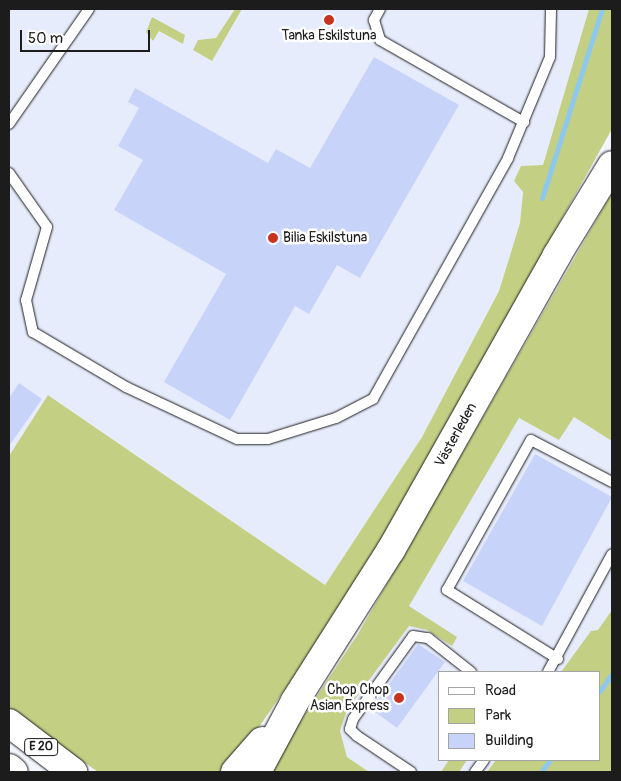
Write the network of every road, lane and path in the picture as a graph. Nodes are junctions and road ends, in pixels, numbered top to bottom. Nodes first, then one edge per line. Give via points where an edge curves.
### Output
1 (89, 9) edge
2 (380, 9) edge
3 (551, 9) edge
4 (524, 122) junction
5 (9, 124) edge
6 (612, 164) edge
7 (9, 172) edge
8 (612, 482) edge
9 (612, 554) edge
10 (558, 659) junction
11 (470, 671) edge
12 (549, 671) edge
13 (295, 702) junction
14 (9, 723) edge
15 (483, 761) edge
16 (9, 768) edge
17 (14, 772) edge
18 (73, 772) edge
19 (235, 772) edge
20 (257, 772) edge
21 (411, 772) edge
22 (475, 772) edge

1 - 5 lane
2 - 4 lane via 374,20 380,40
3 - 4 lane via 550,57
4 - 7 lane via 508,158 373,398 336,418 268,439 237,439 126,387 33,332 26,300 47,227
6 - 13 main road, Västerleden via 557,255 391,550
8 - 10 lane via 531,440 446,590
9 - 10 lane
10 - 12 lane
11 - 21 lane via 428,638 413,636 353,719 350,729 357,736
13 - 19 main road, Västerleden
13 - 20 main road, Västerleden
14 - 18 main road, E 20
15 - 22 lane
16 - 17 main road, E 20

